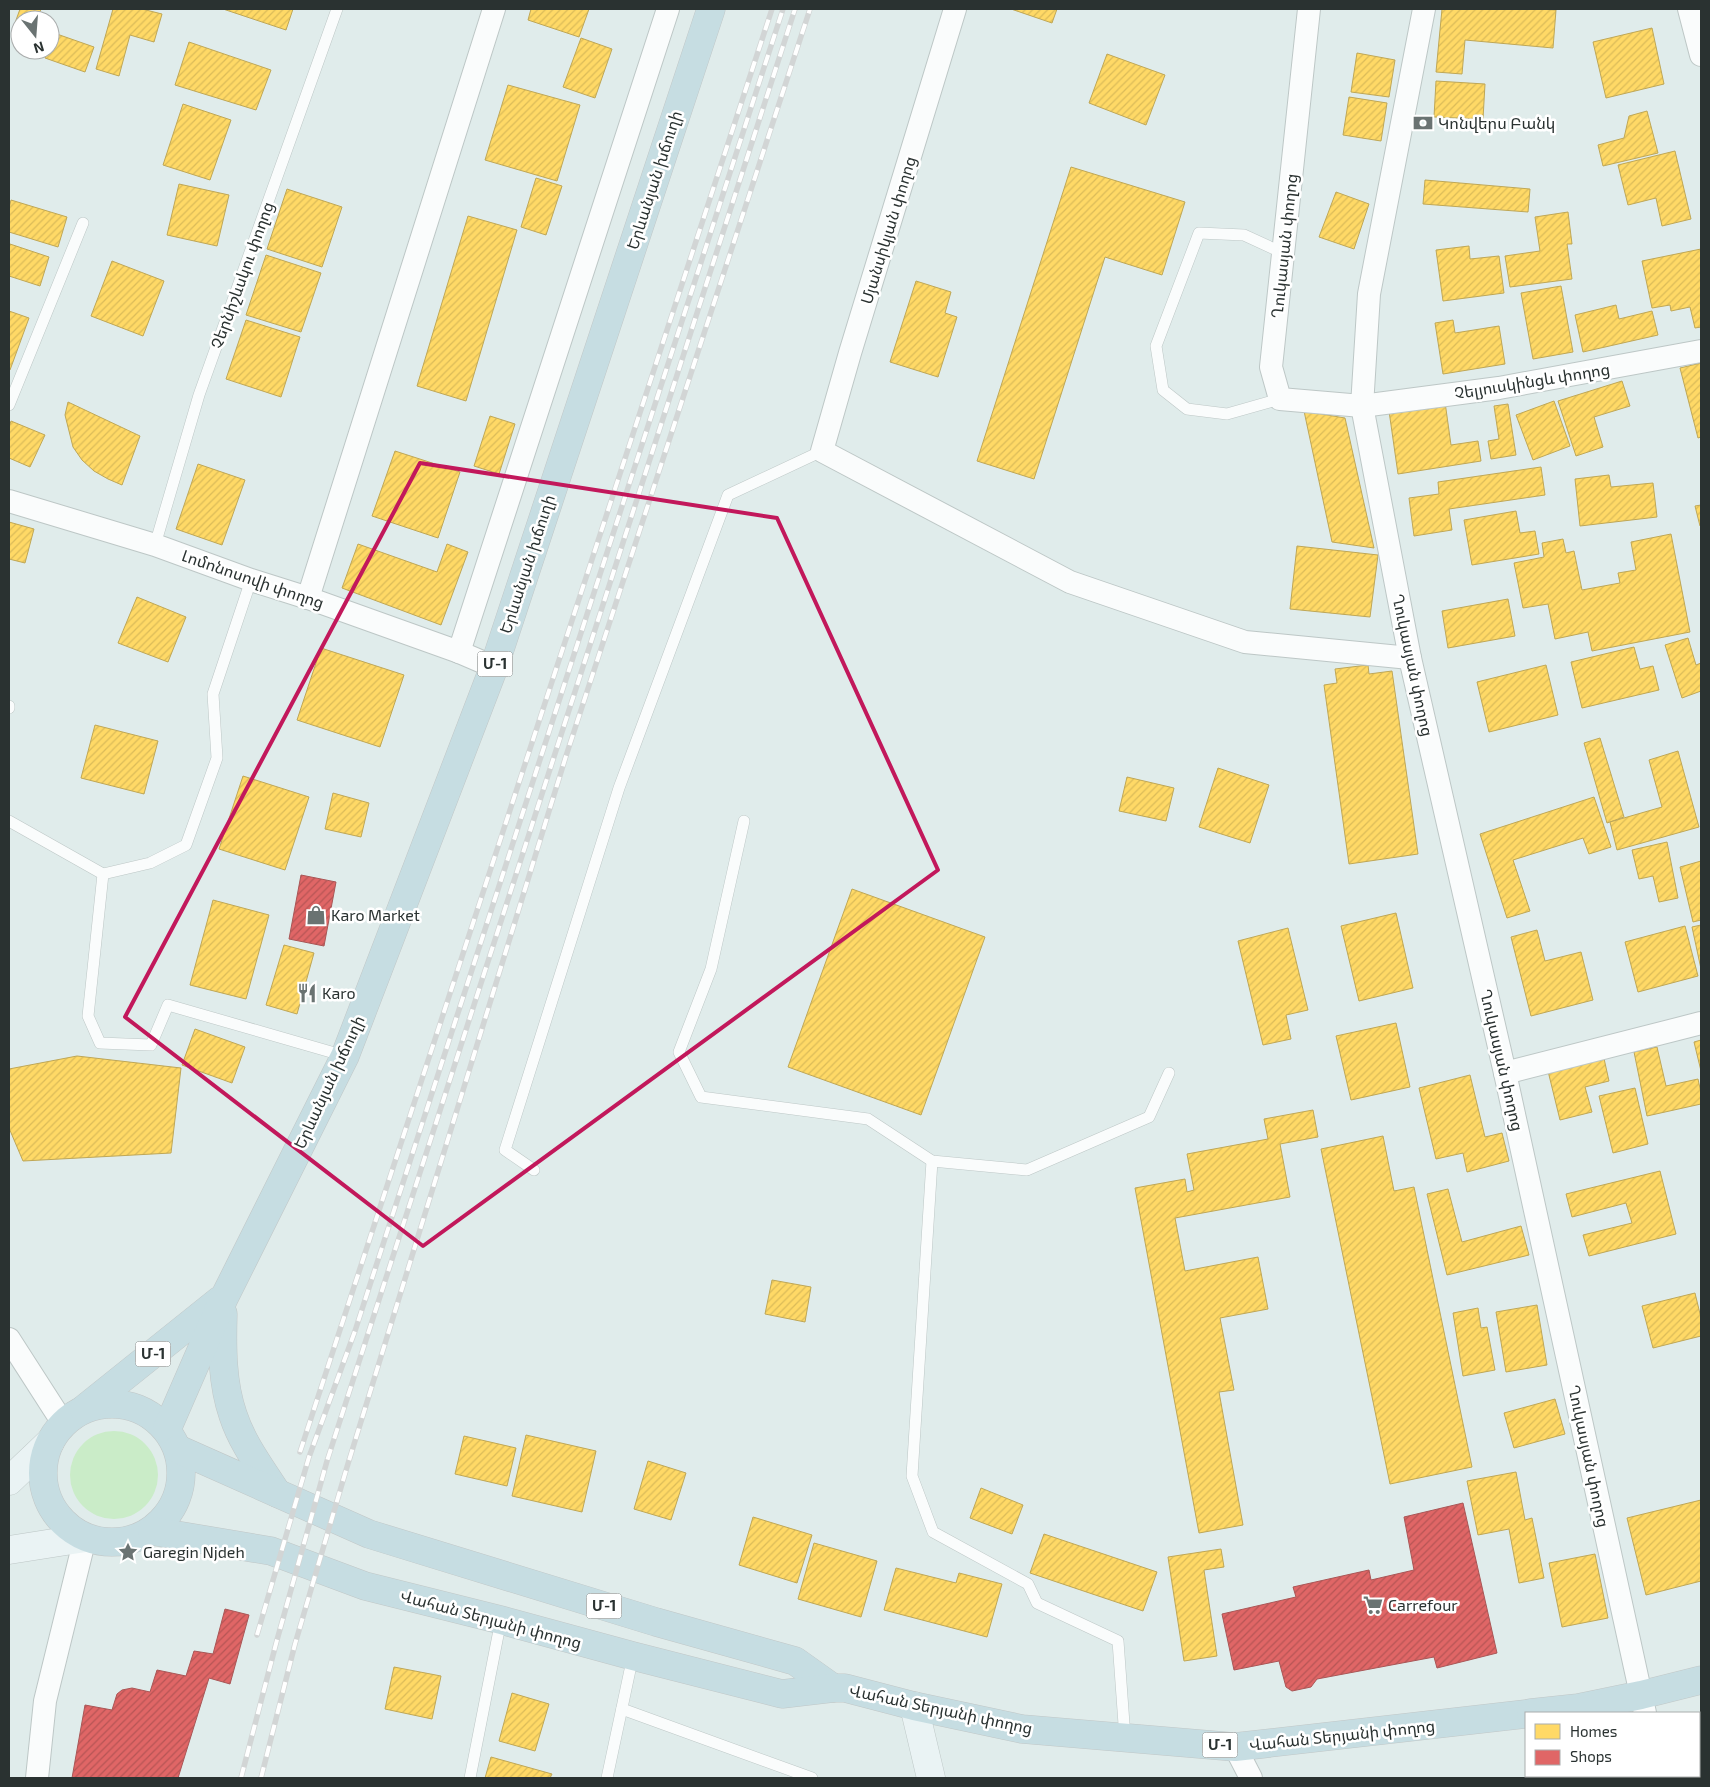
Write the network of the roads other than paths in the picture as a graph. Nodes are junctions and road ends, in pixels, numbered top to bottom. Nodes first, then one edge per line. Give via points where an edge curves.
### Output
1 (337, 9) edge
2 (494, 9) edge
3 (668, 9) edge
4 (711, 9) edge
5 (956, 9) edge
6 (1309, 9) edge
7 (1424, 9) edge
8 (1690, 9) edge
9 (1701, 55) edge
10 (84, 223) dead end
11 (1283, 253) junction
12 (1701, 351) edge
13 (1280, 400) junction
14 (9, 405) edge
15 (1362, 406) junction
16 (822, 451) junction
17 (9, 500) edge
18 (155, 544) junction
19 (250, 580) junction
20 (308, 598) junction
21 (459, 652) junction
22 (1410, 658) junction
23 (494, 667) junction
24 (9, 820) edge
25 (744, 821) dead end
26 (103, 874) junction
27 (1701, 1022) edge
28 (345, 1056) junction
29 (1169, 1073) dead end
30 (1505, 1073) junction
31 (932, 1161) junction
32 (534, 1170) dead end
33 (224, 1298) junction
34 (9, 1340) edge
35 (65, 1425) junction
36 (173, 1439) junction
37 (9, 1482) edge
38 (276, 1493) junction
39 (152, 1531) junction
40 (85, 1538) junction
41 (9, 1550) edge
42 (501, 1620) junction
43 (633, 1656) junction
44 (1701, 1680) edge
45 (833, 1688) junction
46 (1643, 1704) edge
47 (914, 1706) junction
48 (622, 1709) junction
49 (1541, 1712) edge
50 (1525, 1714) edge
51 (1125, 1738) junction
52 (1235, 1747) junction
53 (37, 1778) edge
54 (470, 1778) edge
55 (607, 1778) edge
56 (812, 1778) edge
57 (931, 1778) edge
58 (1251, 1778) edge

1 - 18 lane, Չերնիշևսկու փողոց via 199,394
2 - 20 street
3 - 21 street
4 - 23 highway, Երևանյան խճուղի / Մ-1
5 - 16 street, Մյանսիկյան փողոց
6 - 11 street, Ղուկասյան փողոց
7 - 15 street, Ղուկասյան փողոց via 1369,294
8 - 9 street
10 - 14 lane
11 - 13 street, Ղուկասյան փողոց via 1271,367
11 - 13 lane via 1244,235 1199,233 1156,346 1163,390 1187,409 1227,414
12 - 15 street, Չելյուսկինցև փողոց via 1499,388
13 - 15 street
15 - 22 street, Ղուկասյան փողոց
16 - 22 street via 1070,582 1245,642
16 - 32 lane via 728,495 619,788 505,1150
17 - 18 street, Լոմոնոսովի փողոց
18 - 19 street, Լոմոնոսովի փողոց
19 - 20 street, Լոմոնոսովի փողոց
19 - 26 lane via 213,694 217,758 186,846 150,863
20 - 21 street, Լոմոնոսովի փողոց
21 - 23 street, Լոմոնոսովի փողոց
22 - 30 street, Ղուկասյան փողոց
23 - 28 highway, Երևանյան խճուղի / Մ-1
24 - 26 lane
25 - 31 lane via 711,969 678,1052 702,1097 868,1119
26 - 28 lane via 88,1016 100,1044 151,1045 168,1004
27 - 30 street
28 - 33 highway, Երևանյան խճուղի / Մ-1
29 - 31 lane via 1149,1117 1027,1170
30 - 46 street, Ղուկասյան փողոց
31 - 51 lane via 912,1476 933,1532 1028,1584 1037,1603 1118,1642
33 - 35 highway, Երևանյան խճուղի / Մ-1
33 - 36 highway, Երևանյան խճուղի / Մ-1
33 - 38 highway via 222,1349 226,1390 248,1447
34 - 35 street
35 - 36 highway via 104,1405 128,1405 149,1414
35 - 37 main road
35 - 40 highway via 42,1463 43,1487 51,1508 66,1526
36 - 38 highway, Վահան Տերյանի փողոց / Մ-1
36 - 39 highway via 182,1471 179,1494 168,1515
38 - 45 highway, Վահան Տերյանի փողոց / Մ-1 via 369,1534 647,1620 795,1661
39 - 40 highway via 131,1540 108,1544
39 - 42 highway, Վահան Տերյանի փողոց / Մ-1 via 271,1551 365,1586
40 - 41 main road
40 - 53 street via 45,1701
42 - 43 highway, Վահան Տերյանի փողոց / Մ-1
42 - 54 lane
43 - 45 highway, Վահան Տերյանի փողոց / Մ-1 via 782,1694
43 - 48 lane
44 - 46 highway
45 - 47 highway, Վահան Տերյանի փողոց / Մ-1 via 846,1688
46 - 49 highway
47 - 51 highway, Վահան Տերյանի փողոց / Մ-1 via 1022,1729
47 - 57 main road
48 - 55 lane
48 - 56 lane
50 - 52 highway, Վահան Տերյանի փողոց / Մ-1
51 - 52 highway, Վահան Տերյանի փողոց / Մ-1
52 - 58 street

